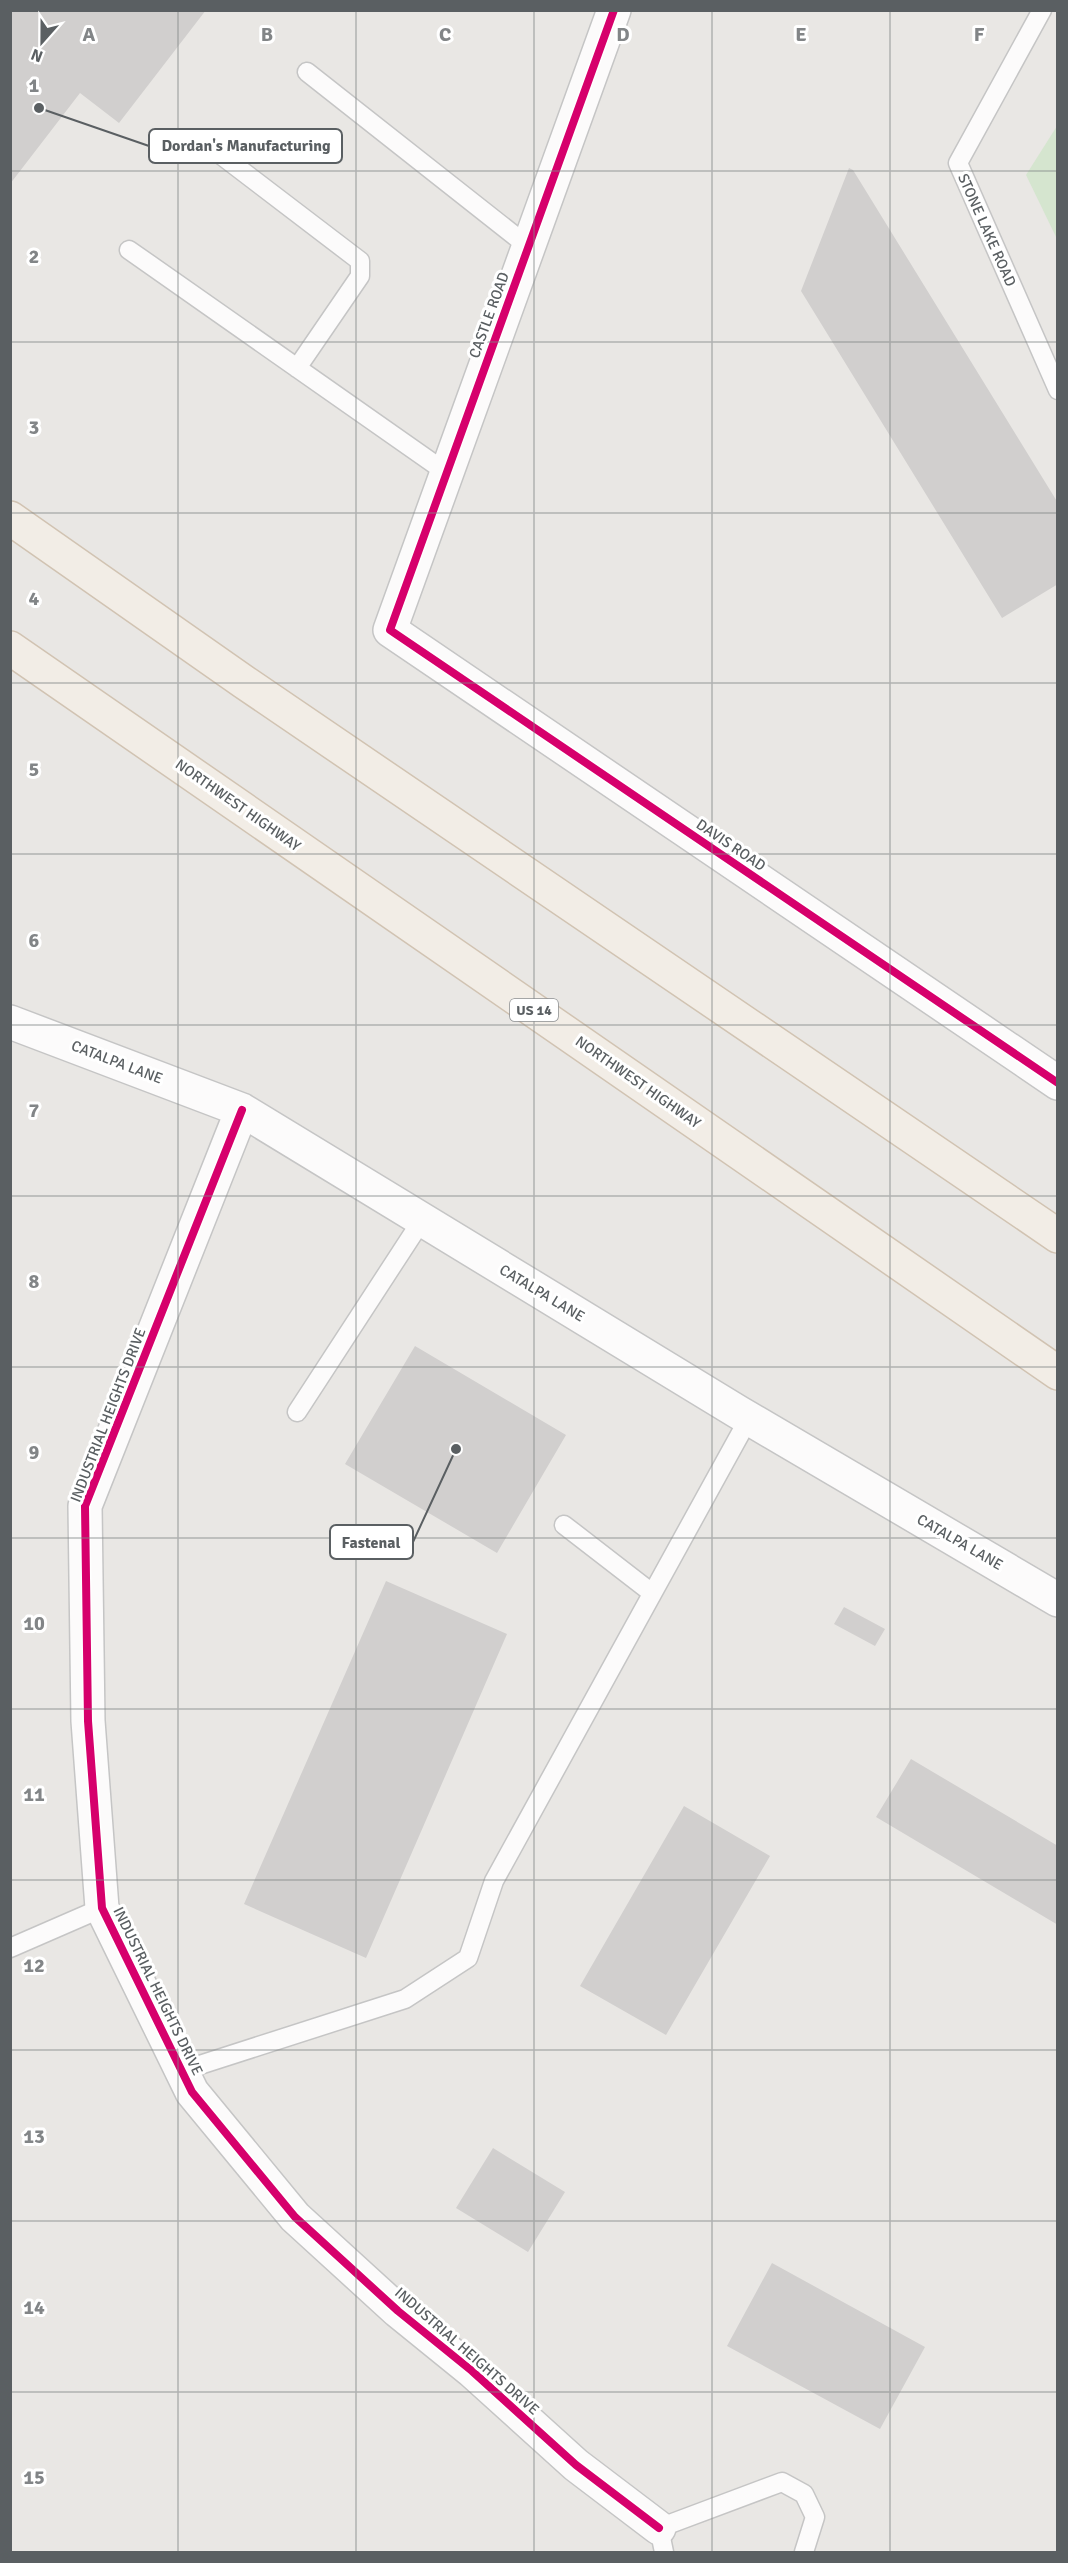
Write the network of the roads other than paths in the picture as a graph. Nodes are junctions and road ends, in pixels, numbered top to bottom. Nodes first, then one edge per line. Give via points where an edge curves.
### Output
1 (614, 10) edge
2 (1042, 10) edge
3 (307, 72) dead end
4 (208, 145) dead end
5 (528, 247) junction
6 (129, 250) dead end
7 (297, 368) junction
8 (1058, 390) edge
9 (447, 473) junction
10 (10, 518) edge
11 (390, 630) joint
12 (10, 648) edge
13 (10, 1022) edge
14 (1058, 1083) edge
15 (242, 1110) junction
16 (422, 1220) junction
17 (1058, 1236) edge
18 (1058, 1373) edge
19 (297, 1412) dead end
20 (749, 1418) junction
21 (564, 1525) dead end
22 (652, 1593) junction
23 (1058, 1600) edge
24 (102, 1908) junction
25 (10, 1948) edge
26 (181, 2070) junction
27 (662, 2540) edge
28 (804, 2553) edge

1 - 5 street, CASTLE ROAD
2 - 8 lane, STONE LAKE ROAD via 958,163
3 - 5 lane
4 - 7 lane via 360,261 360,276
5 - 9 street, CASTLE ROAD
6 - 7 lane
7 - 9 lane
9 - 11 street, CASTLE ROAD
10 - 17 main road via 244,682
11 - 14 street, DAVIS ROAD
12 - 18 main road, NORTHWEST HIGHWAY / US 14
13 - 15 street, CATALPA LANE
15 - 16 street, CATALPA LANE
15 - 24 street, INDUSTRIAL HEIGHTS DRIVE via 85,1506 88,1721
16 - 19 lane
16 - 20 street, CATALPA LANE
20 - 22 lane
20 - 23 street, CATALPA LANE
21 - 22 lane
22 - 26 lane via 494,1881 468,1958 405,1999
24 - 25 lane
24 - 26 street, INDUSTRIAL HEIGHTS DRIVE
26 - 27 street, INDUSTRIAL HEIGHTS DRIVE via 192,2092 295,2217
27 - 28 lane via 782,2482 804,2494 815,2517

